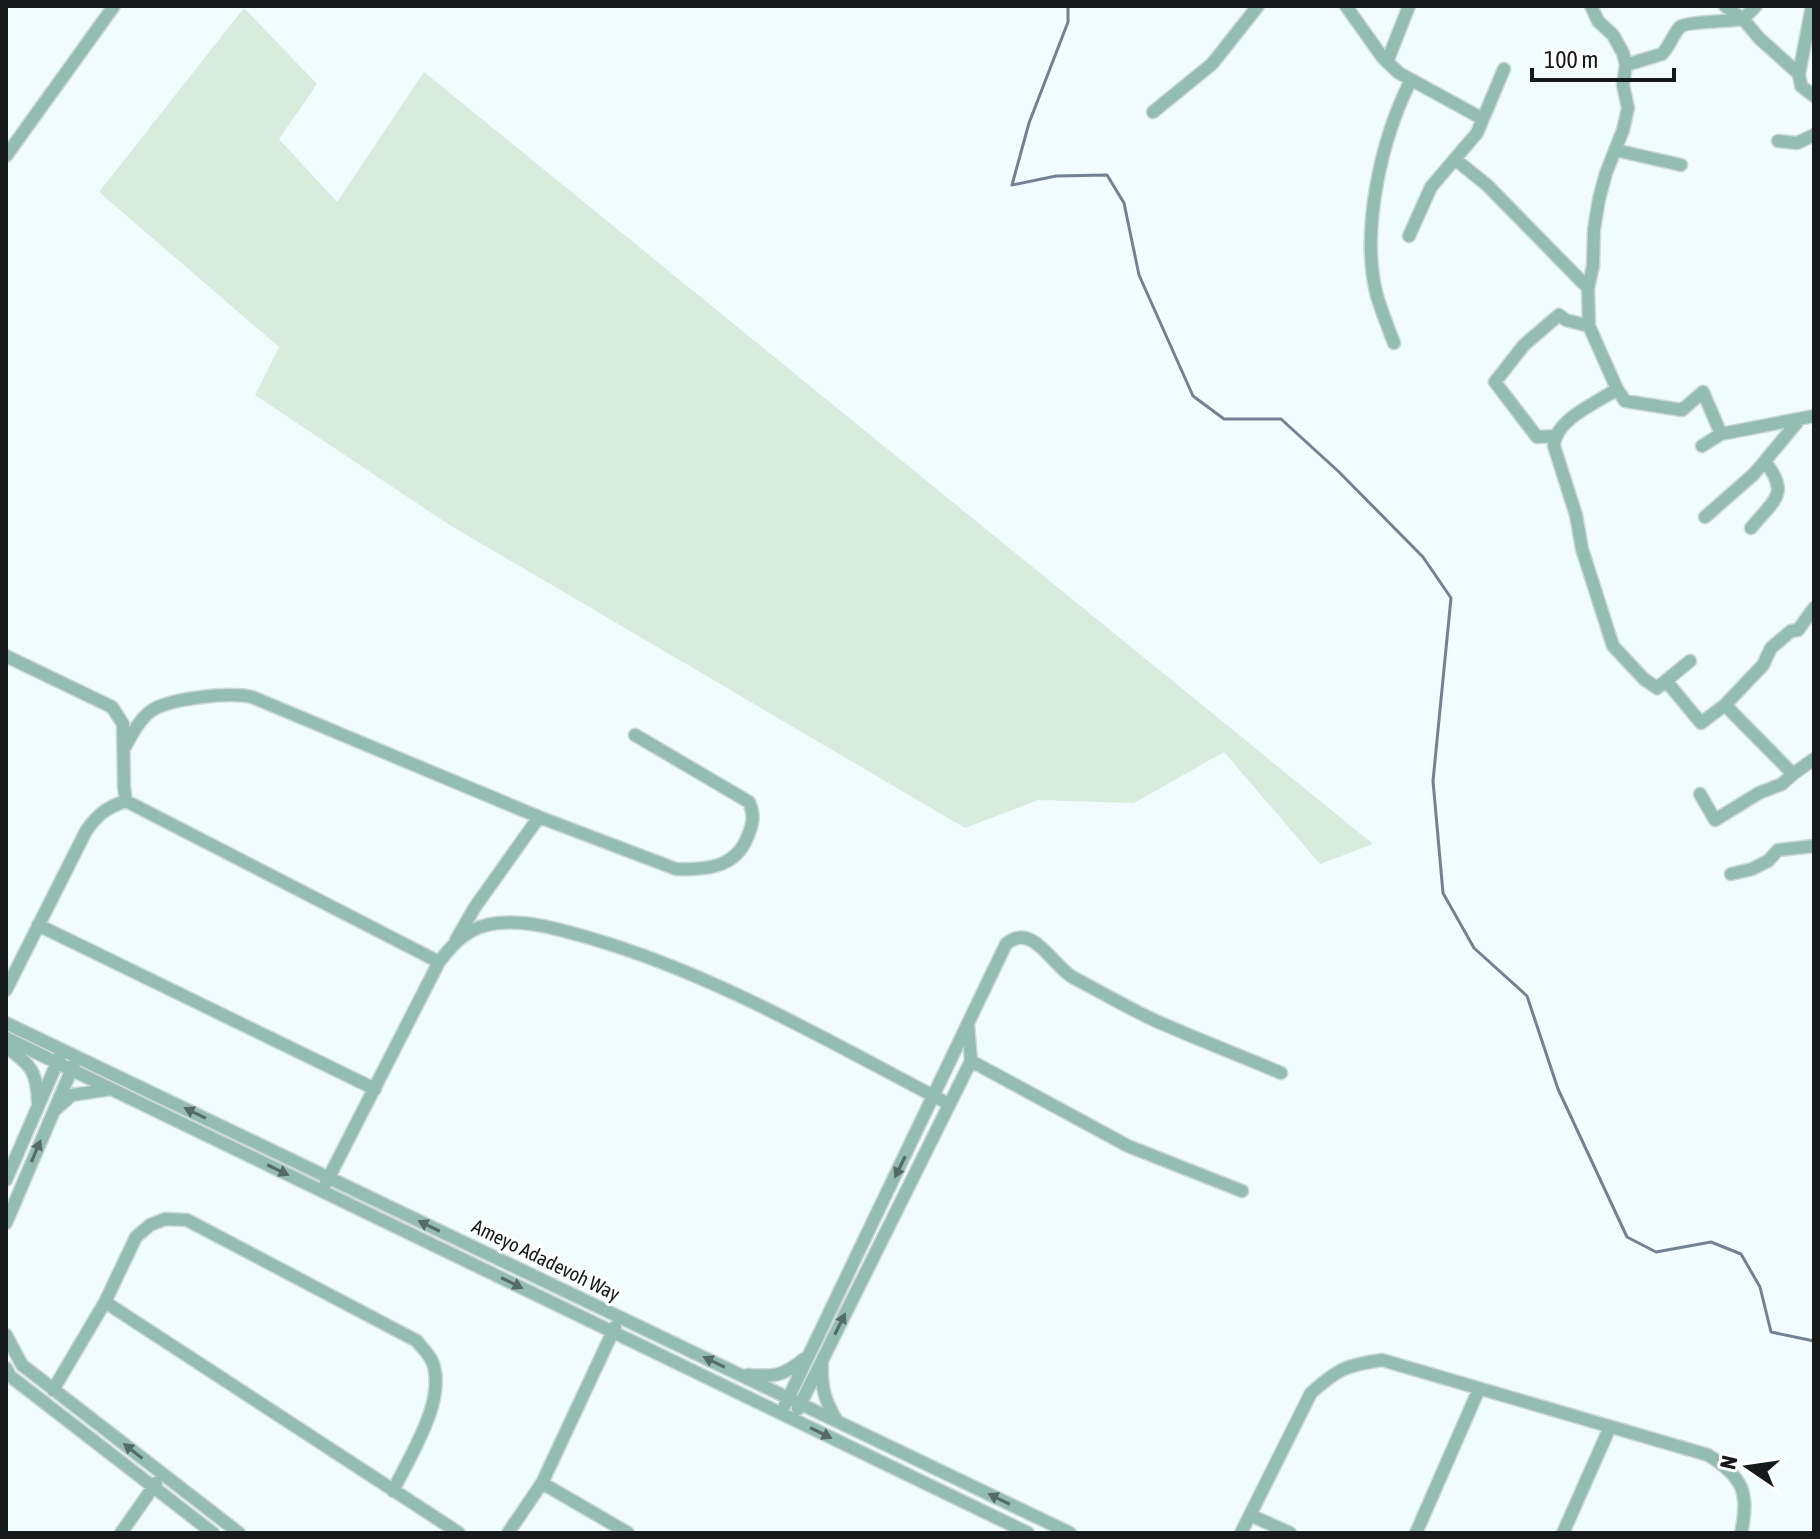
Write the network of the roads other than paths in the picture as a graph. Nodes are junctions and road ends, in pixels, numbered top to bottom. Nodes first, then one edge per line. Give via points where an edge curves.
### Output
1 (114, 6) edge
2 (1258, 6) edge
3 (1346, 6) edge
4 (1409, 6) edge
5 (1591, 6) edge
6 (1725, 6) edge
7 (1756, 6) edge
8 (1812, 6) edge
9 (1743, 19) junction
10 (1387, 62) junction
11 (1626, 65) junction
12 (1504, 69) dead end
13 (1799, 74) junction
14 (1411, 80) junction
15 (1814, 96) edge
16 (1153, 112) dead end
17 (1483, 119) junction
18 (1814, 135) edge
19 (1778, 141) dead end
20 (1615, 150) junction
21 (6, 156) edge
22 (1456, 160) junction
23 (1681, 165) dead end
24 (1409, 236) dead end
25 (1588, 288) junction
26 (1589, 326) junction
27 (1394, 343) dead end
28 (1617, 389) junction
29 (1807, 418) edge
30 (1721, 434) junction
31 (1555, 436) junction
32 (1702, 446) dead end
33 (1765, 462) junction
34 (1705, 517) dead end
35 (1751, 528) dead end
36 (1814, 608) edge
37 (6, 656) edge
38 (1690, 661) dead end
39 (1667, 682) junction
40 (1725, 705) junction
41 (635, 735) dead end
42 (125, 747) junction
43 (1814, 759) edge
44 (1793, 774) junction
45 (1700, 794) dead end
46 (126, 801) junction
47 (539, 817) junction
48 (1814, 846) edge
49 (1731, 874) dead end
50 (38, 925) junction
51 (454, 942) junction
52 (439, 962) junction
53 (6, 990) edge
54 (7, 1021) edge
55 (968, 1023) junction
56 (6, 1038) edge
57 (6, 1047) edge
58 (63, 1050) junction
59 (77, 1057) junction
60 (971, 1061) junction
61 (57, 1063) junction
62 (71, 1070) junction
63 (1281, 1073) dead end
64 (111, 1089) junction
65 (375, 1089) junction
66 (935, 1097) junction
67 (949, 1104) junction
68 (38, 1106) junction
69 (53, 1112) junction
70 (329, 1178) junction
71 (6, 1180) edge
72 (322, 1191) junction
73 (1242, 1191) dead end
74 (6, 1223) edge
75 (105, 1302) junction
76 (620, 1317) junction
77 (613, 1332) junction
78 (6, 1335) edge
79 (810, 1354) junction
80 (823, 1359) junction
81 (6, 1368) edge
82 (739, 1374) junction
83 (1479, 1389) junction
84 (53, 1390) junction
85 (794, 1401) junction
86 (787, 1416) junction
87 (837, 1421) junction
88 (1610, 1427) junction
89 (163, 1475) junction
90 (542, 1483) junction
91 (153, 1487) junction
92 (393, 1491) junction
93 (1250, 1515) junction
94 (121, 1533) edge
95 (213, 1533) edge
96 (239, 1533) edge
97 (459, 1533) edge
98 (508, 1533) edge
99 (628, 1533) edge
100 (1028, 1533) edge
101 (1070, 1533) edge
102 (1241, 1533) edge
103 (1290, 1533) edge
104 (1416, 1533) edge
105 (1563, 1533) edge
106 (1741, 1533) edge

1 - 21 street
2 - 16 street via 1212,64
3 - 10 street
4 - 10 street
5 - 11 street via 1613,35
6 - 9 street
7 - 9 street
8 - 13 street
9 - 11 street via 1689,22 1662,54
9 - 13 street
10 - 14 street
11 - 20 street via 1628,108
12 - 17 street
13 - 15 street via 1801,86
14 - 17 street
14 - 27 street via 1387,136 1370,238 1377,294
17 - 22 street
18 - 19 street via 1797,143
20 - 23 street
20 - 25 street via 1599,199
22 - 24 street via 1431,187
22 - 25 street
25 - 26 street
26 - 28 street
26 - 31 street via 1559,315 1524,345 1495,382 1537,437
28 - 30 street via 1625,401 1682,410 1703,392
28 - 31 street via 1561,426
29 - 30 street
29 - 33 street
30 - 32 street
31 - 39 street via 1582,549 1613,646 1657,688
33 - 34 street
33 - 35 street via 1780,486
36 - 40 street via 1798,630 1771,648 1763,665
37 - 42 street via 112,707 123,724
38 - 39 street
39 - 40 street via 1701,723
40 - 44 street
41 - 47 street via 749,802 754,822 742,849 727,863 676,869
42 - 46 street
42 - 47 street via 141,719 165,703 240,694
43 - 44 street
44 - 45 street via 1715,820
46 - 50 street via 97,815
46 - 52 street
47 - 51 street
48 - 49 street via 1778,850 1768,861
50 - 53 street
50 - 65 street
51 - 52 street
51 - 66 street via 495,923 531,923 621,947 732,991
52 - 65 street
54 - 58 street, Ameyo Adadevoh Way
55 - 60 street
55 - 63 street via 1006,944 1021,937 1041,946 1065,973 1154,1020
55 - 66 street
56 - 61 street, Ameyo Adadevoh Way
57 - 68 street via 32,1068
58 - 59 street, Ameyo Adadevoh Way
58 - 61 street
59 - 62 street
70 -> 59 street, Ameyo Adadevoh Way
60 - 67 street
60 - 73 street via 1128,1146
61 - 62 street, Ameyo Adadevoh Way
61 - 68 street
62 - 64 street, Ameyo Adadevoh Way
62 - 69 street
64 - 69 street via 72,1095
64 -> 72 street, Ameyo Adadevoh Way
65 - 70 street
66 - 67 street
66 -> 79 street
80 -> 67 street
68 - 71 street
74 -> 69 street
70 - 72 street
76 -> 70 street, Ameyo Adadevoh Way
72 -> 77 street, Ameyo Adadevoh Way
75 - 84 street
75 - 92 street
75 - 92 street via 136,1237 165,1219 187,1220 417,1341 432,1361 436,1384 432,1408
76 - 77 street
82 -> 76 street, Ameyo Adadevoh Way
77 - 86 street, Ameyo Adadevoh Way
77 - 90 street
78 - 84 street via 22,1365
79 - 82 street via 787,1373
79 - 85 street
80 - 85 street
80 - 87 street via 821,1388
81 - 91 street
82 - 85 street, Ameyo Adadevoh Way
83 - 88 street
83 - 93 street via 1382,1360 1350,1364 1311,1393
83 - 104 street
89 -> 84 street
85 - 86 street
85 - 87 street, Ameyo Adadevoh Way
86 -> 100 street, Ameyo Adadevoh Way
101 -> 87 street, Ameyo Adadevoh Way
88 - 105 street
88 - 106 street via 1708,1455 1727,1467 1741,1485 1747,1508
89 - 91 street
89 - 96 street
90 - 98 street
90 - 99 street
91 - 94 street
91 - 95 street
92 - 97 street
93 - 102 street
93 - 103 street

